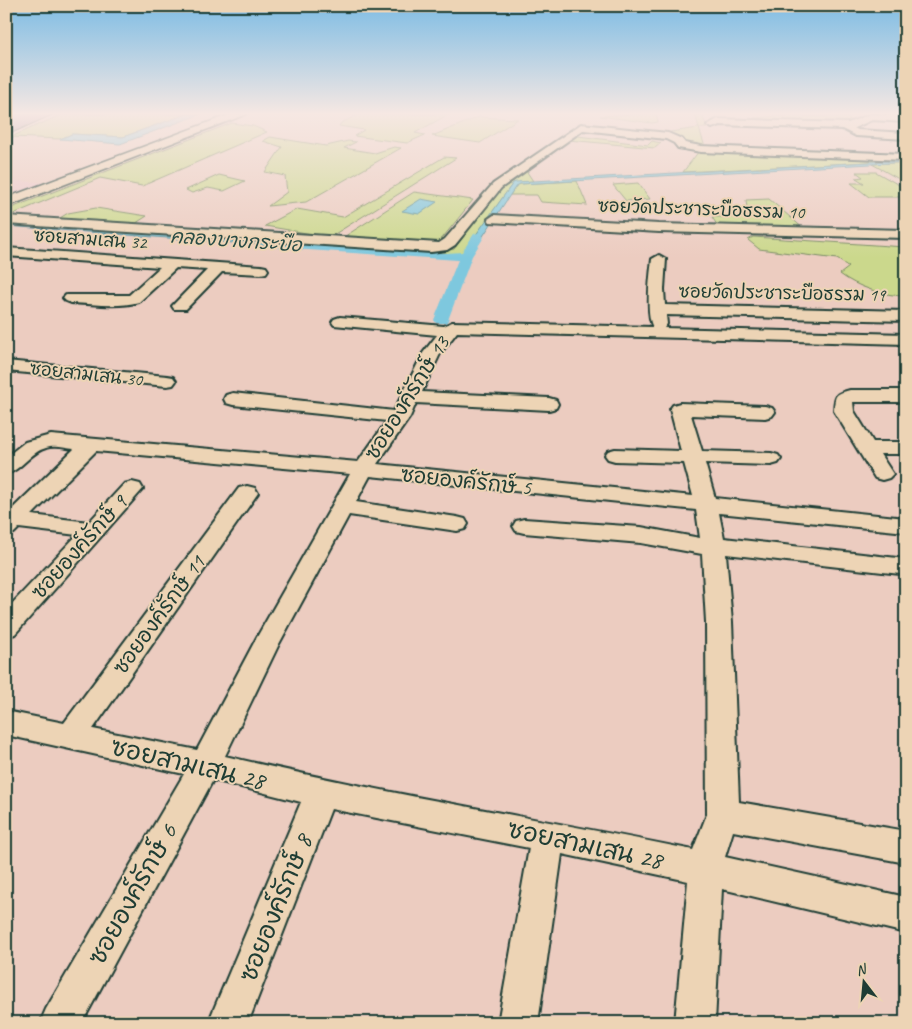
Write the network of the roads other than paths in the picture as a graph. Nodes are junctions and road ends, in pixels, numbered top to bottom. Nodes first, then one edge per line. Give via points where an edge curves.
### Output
1 (115, 162) edge
2 (531, 162) edge
3 (6, 203) edge
4 (6, 220) edge
5 (494, 220) dead end
6 (776, 230) junction
7 (906, 234) edge
8 (786, 243) dead end
9 (257, 246) dead end
10 (6, 252) edge
11 (659, 259) dead end
12 (173, 263) junction
13 (218, 267) junction
14 (237, 268) junction
15 (262, 270) dead end
16 (71, 298) dead end
17 (180, 306) dead end
18 (657, 310) junction
19 (906, 316) edge
20 (340, 322) dead end
21 (447, 331) junction
22 (660, 333) junction
23 (906, 339) edge
24 (6, 366) edge
25 (166, 381) dead end
26 (906, 396) edge
27 (411, 397) junction
28 (233, 399) dead end
29 (549, 404) dead end
30 (765, 412) dead end
31 (400, 417) junction
32 (91, 444) junction
33 (866, 448) junction
34 (906, 448) edge
35 (614, 455) dead end
36 (693, 458) junction
37 (771, 459) dead end
38 (6, 468) edge
39 (363, 470) junction
40 (882, 474) dead end
41 (132, 489) dead end
42 (247, 493) dead end
43 (706, 505) junction
44 (342, 507) junction
45 (10, 524) edge
46 (456, 524) dead end
47 (906, 525) edge
48 (524, 526) dead end
49 (95, 530) junction
50 (714, 546) junction
51 (900, 566) dead end
52 (6, 628) edge
53 (6, 724) edge
54 (71, 737) junction
55 (205, 765) junction
56 (321, 793) junction
57 (723, 814) junction
58 (548, 836) junction
59 (906, 847) edge
60 (706, 869) junction
61 (906, 915) edge
62 (60, 1023) edge
63 (228, 1023) edge
64 (518, 1023) edge
65 (694, 1023) edge

1 - 3 main road
2 - 4 street via 497,186 450,242 442,247
5 - 6 street, ซอยวัดประชาระบือธรรม 10 via 700,224
6 - 7 street, ซอยวัดประชาระบือธรรม 10
6 - 8 street
9 - 14 street
10 - 12 street, ซอยสามเสน 32
11 - 18 street
12 - 13 street, ซอยสามเสน 32
12 - 16 street via 134,299
13 - 14 street, ซอยสามเสน 32
13 - 17 street
14 - 15 street, ซอยสามเสน 32
18 - 19 street, ซอยวัดประชาระบือธรรม 19
18 - 22 street
20 - 21 street
21 - 22 street, ซอยองค์รักษ์ 13 via 459,326
21 - 27 street, ซอยองค์รักษ์ 13 via 432,353
22 - 23 street, ซอยองค์รักษ์ 13
24 - 25 street, ซอยสามเสน 30
26 - 33 street via 844,398 844,411
27 - 29 street
27 - 31 street, ซอยองค์รักษ์ 13
28 - 31 street
30 - 36 street via 680,409
31 - 39 street, ซอยองค์รักษ์ 13
32 - 38 street, ซอยองค์รักษ์ 5 via 40,441
32 - 39 street, ซอยองค์รักษ์ 5
32 - 45 street
33 - 34 street
33 - 40 street
35 - 36 street
36 - 37 street
36 - 43 street
39 - 43 street, ซอยองค์รักษ์ 5
39 - 44 street, ซอยองค์รักษ์ 13
41 - 49 street, ซอยองค์รักษ์ 9
42 - 54 street, ซอยองค์รักษ์ 11
43 - 47 street, ซอยองค์รักษ์ 5
43 - 50 street
44 - 46 street
44 - 55 street, ซอยองค์รักษ์ 13 via 266,644
45 - 49 street
48 - 50 street via 641,535
49 - 52 street, ซอยองค์รักษ์ 9
50 - 51 street
50 - 57 street
53 - 54 street, ซอยสามเสน 28
54 - 55 street, ซอยสามเสน 28
55 - 56 street, ซอยสามเสน 28
55 - 62 street, ซอยองค์รักษ์ 6
56 - 58 street, ซอยสามเสน 28
56 - 63 street, ซอยองค์รักษ์ 8
57 - 59 street
57 - 60 street via 708,854
58 - 60 street, ซอยสามเสน 28
58 - 64 street
60 - 61 street, ซอยสามเสน 28
60 - 65 street

